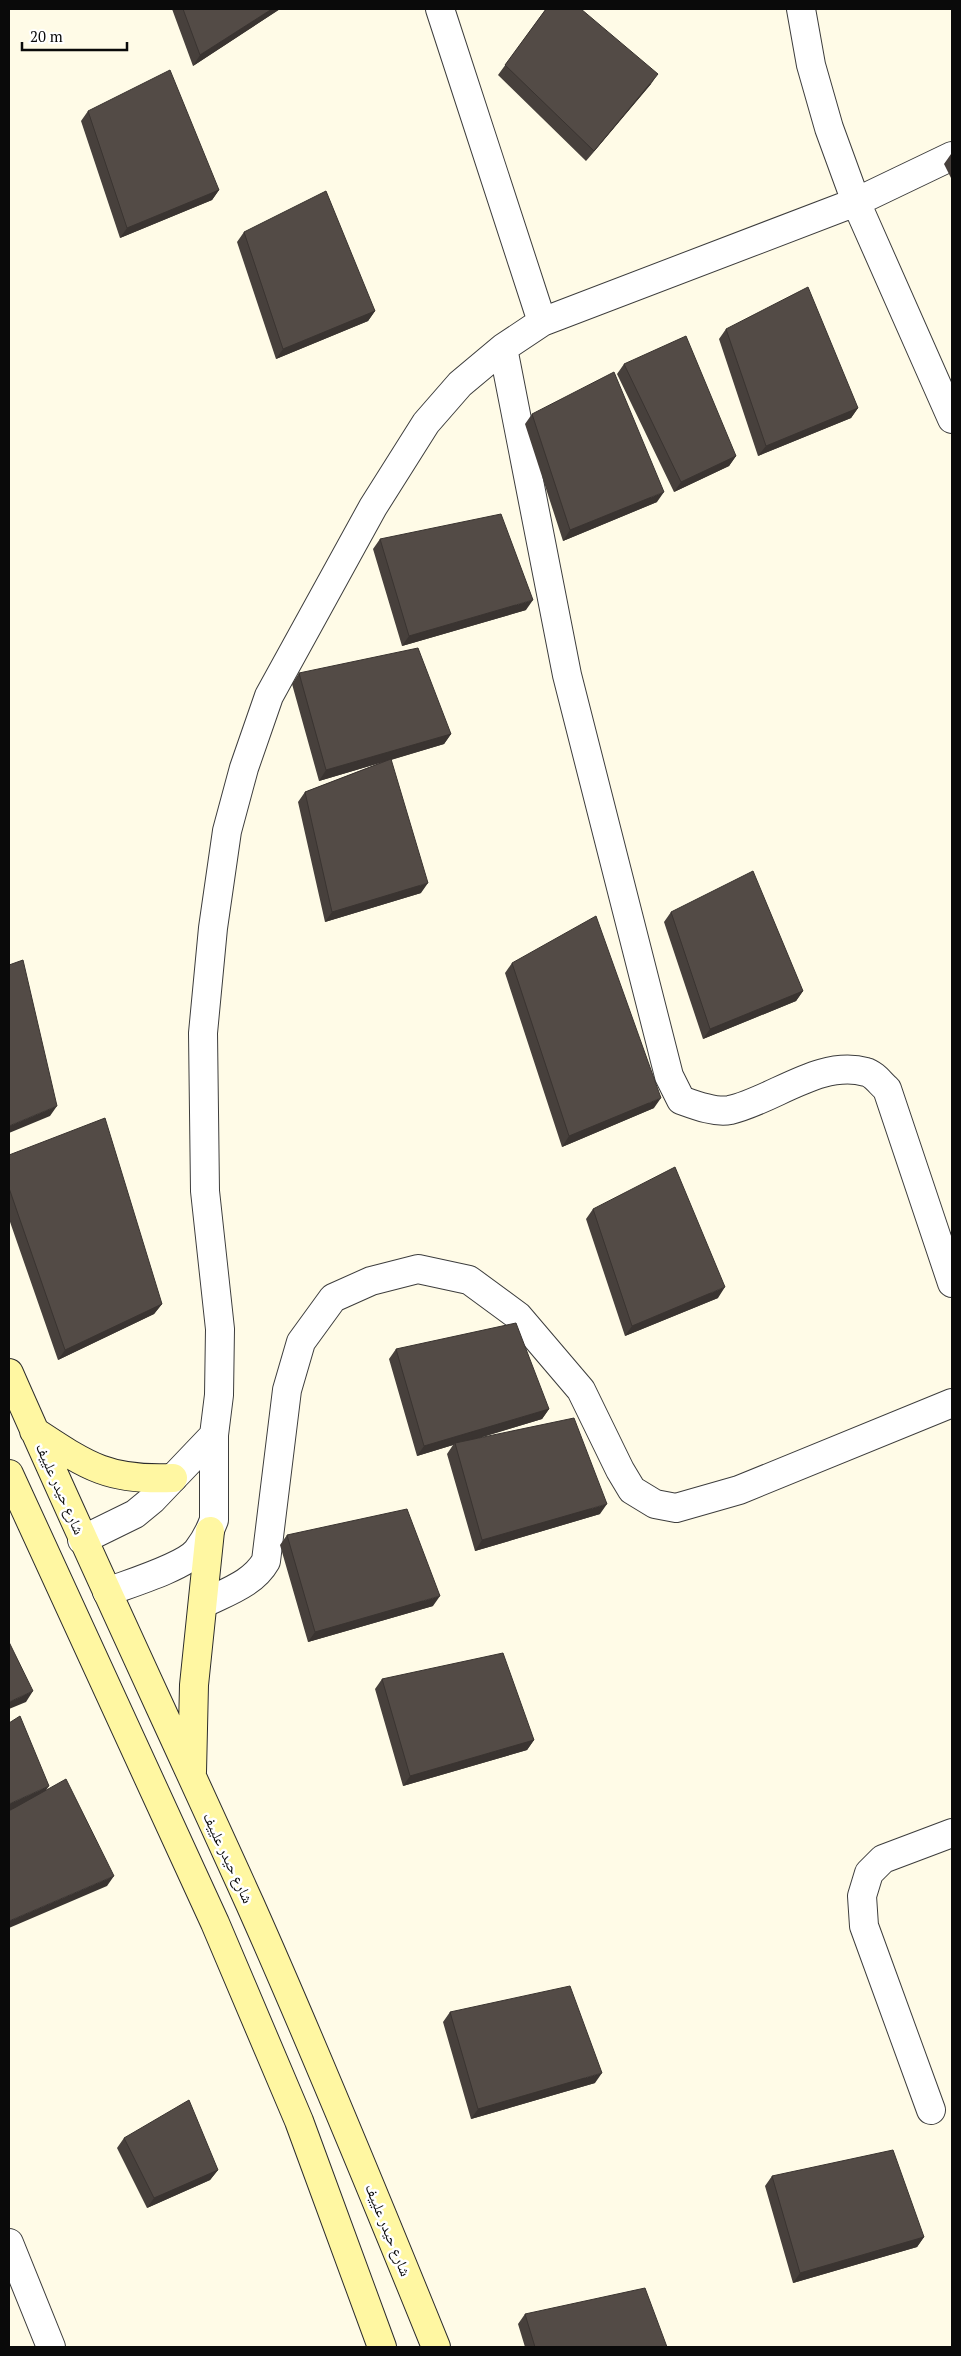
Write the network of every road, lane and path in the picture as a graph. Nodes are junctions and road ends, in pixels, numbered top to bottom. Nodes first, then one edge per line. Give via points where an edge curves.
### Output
1 (440, 9) edge
2 (801, 9) edge
3 (952, 156) edge
4 (856, 202) junction
5 (542, 322) junction
6 (503, 348) junction
7 (952, 419) edge
8 (952, 1283) edge
9 (9, 1373) edge
10 (952, 1403) edge
11 (34, 1431) junction
12 (214, 1435) junction
13 (9, 1474) edge
14 (173, 1478) junction
15 (210, 1531) junction
16 (82, 1540) junction
17 (107, 1592) junction
18 (203, 1604) junction
19 (192, 1779) junction
20 (952, 1833) edge
21 (931, 2110) dead end
22 (9, 2244) edge
23 (51, 2347) edge
24 (382, 2347) edge
25 (436, 2347) edge

1 - 5 street
2 - 4 street via 813,74
3 - 4 street
4 - 5 street
4 - 7 street
5 - 6 street
6 - 8 street via 567,675 669,1076 681,1100 702,1107 729,1110 845,1069 868,1073 888,1089
6 - 12 street via 460,384 426,423 373,507 269,696 227,831 203,1033 205,1191 220,1328 219,1395
9 - 11 main road, شارع حيدر علييف
10 - 18 street via 739,1490 676,1508 655,1504 632,1490 581,1390 518,1316 469,1280 418,1269 371,1281 333,1298 301,1342 287,1390 266,1561 252,1579
11 - 14 main road via 73,1457 110,1475 148,1480
11 - 16 main road, شارع حيدر علييف
12 - 14 street
12 - 15 street via 215,1507
13 - 24 main road via 219,1932 299,2121
14 - 16 street via 135,1514
15 - 17 street via 196,1553 186,1559
15 - 18 main road
16 - 17 main road, شارع حيدر علييف
17 - 19 main road, شارع حيدر علييف
18 - 19 main road via 194,1685
19 - 25 main road, شارع حيدر علييف via 338,2106
20 - 21 street via 883,1859 869,1873 862,1896 864,1926
22 - 23 street

